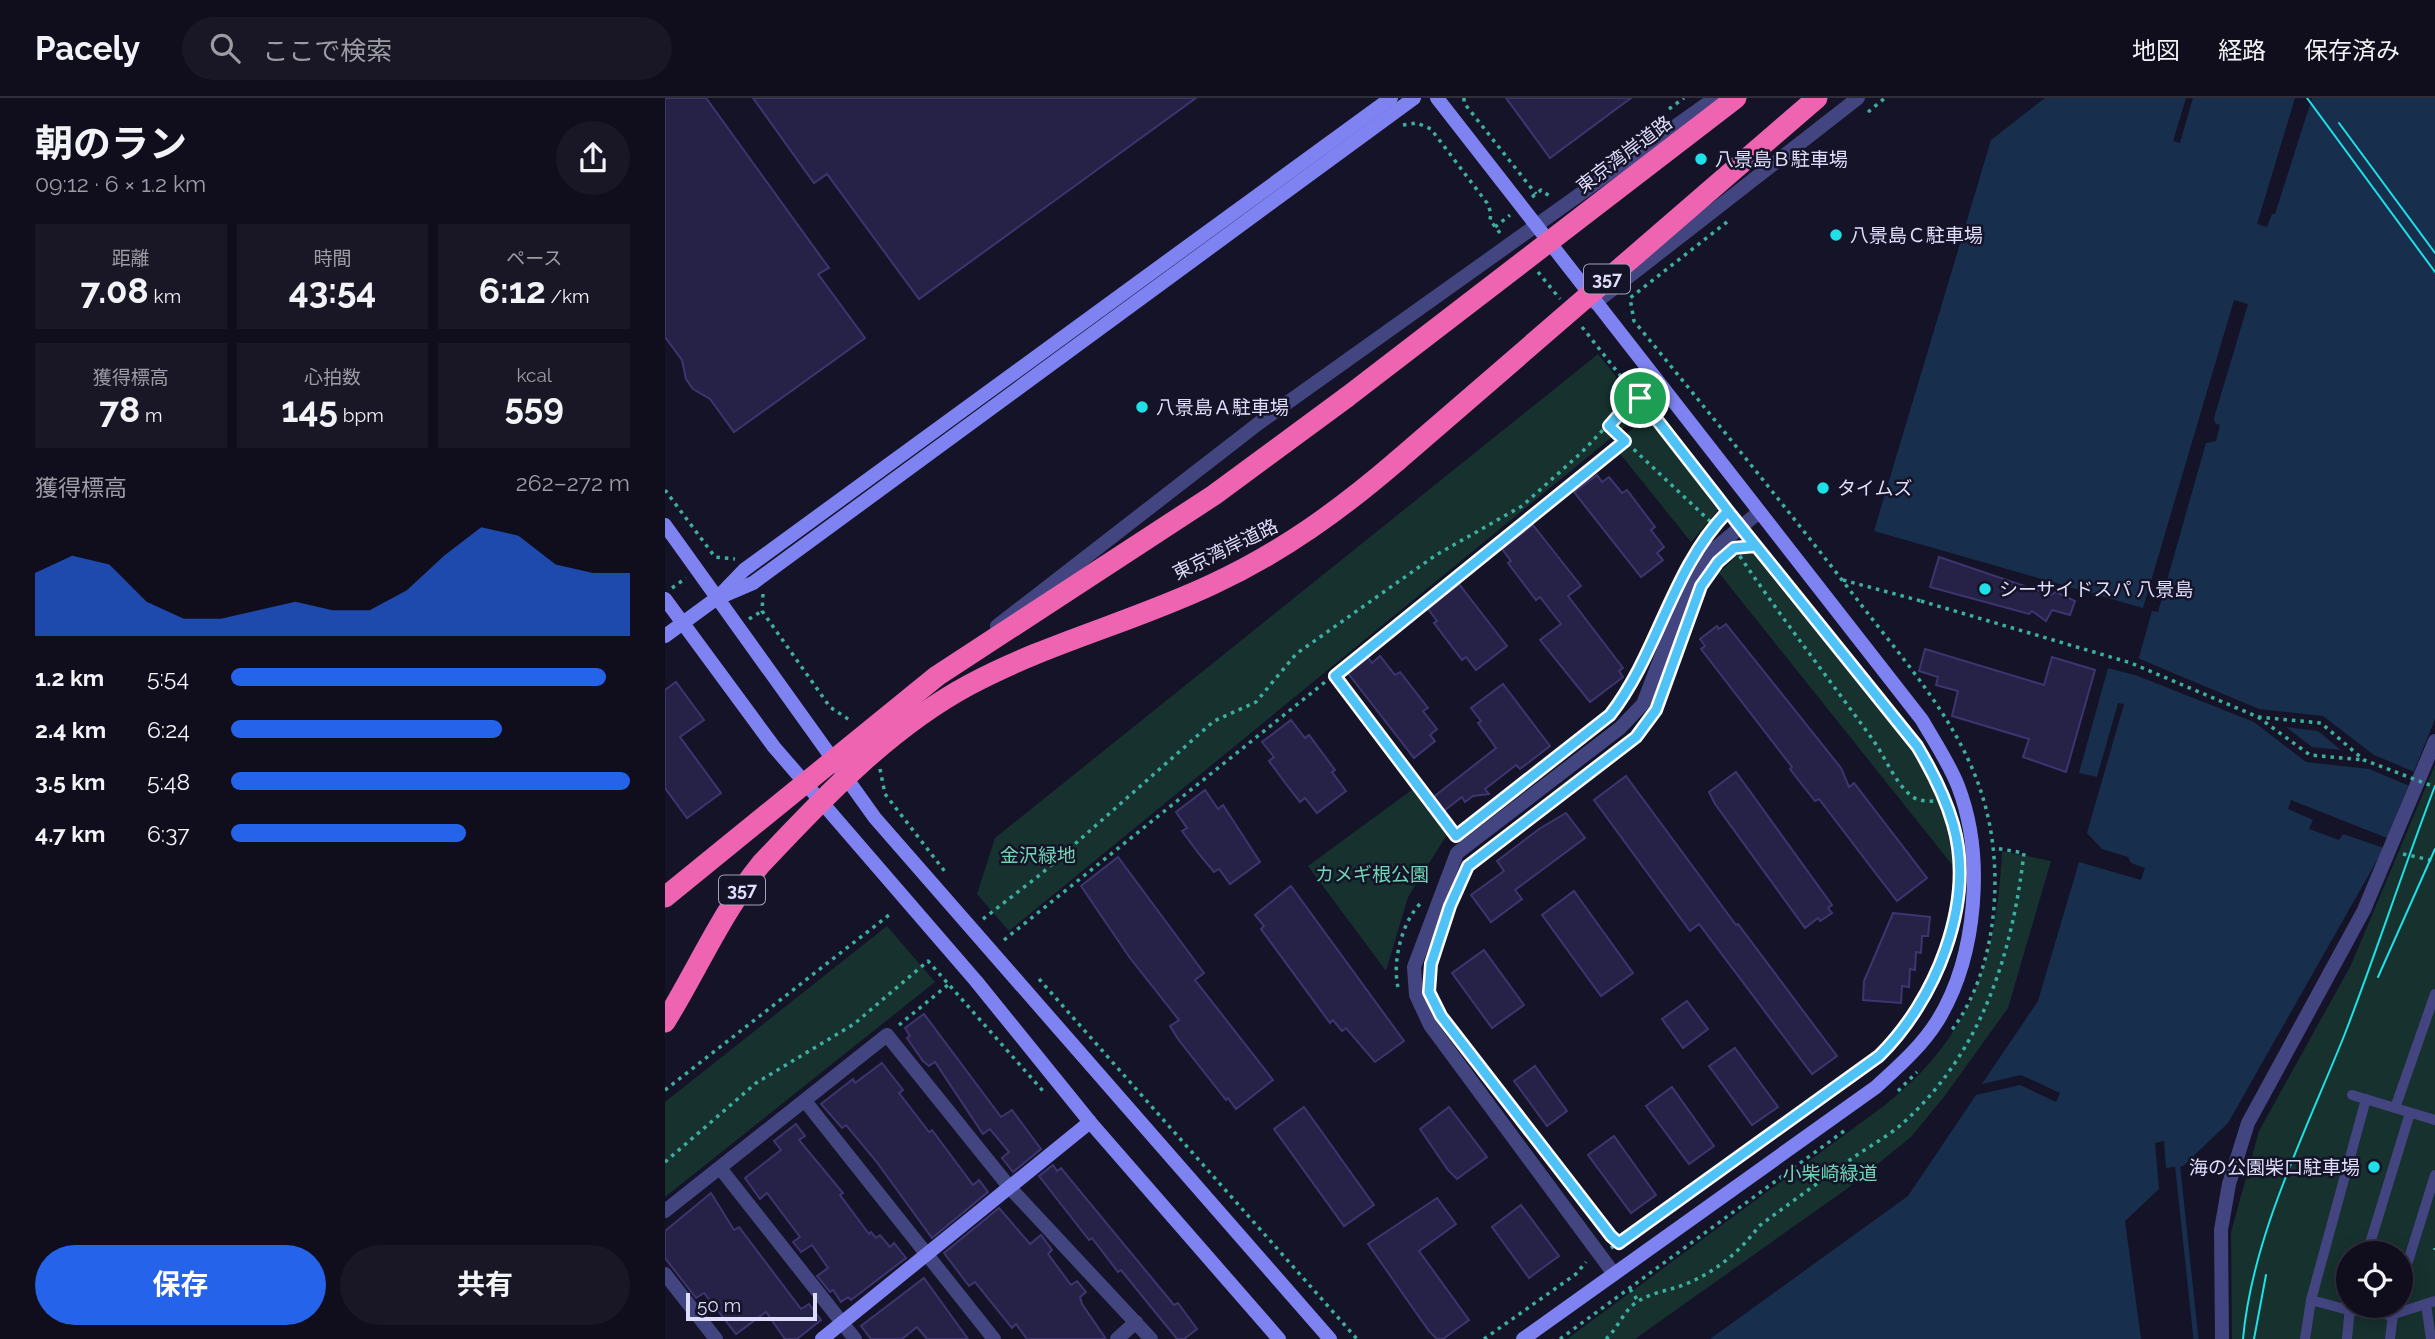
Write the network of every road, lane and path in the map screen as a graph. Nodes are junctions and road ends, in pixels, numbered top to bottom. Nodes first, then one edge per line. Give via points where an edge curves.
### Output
1 (1391, 98) edge
2 (1415, 98) edge
3 (1437, 98) edge
4 (1464, 98) edge
5 (1715, 98) edge
6 (1736, 98) edge
7 (1817, 98) edge
8 (1859, 98) edge
9 (1885, 98) edge
10 (1864, 115) dead end
11 (1397, 127) dead end
12 (1536, 194) dead end
13 (1737, 215) dead end
14 (1534, 225) junction
15 (1508, 244) junction
16 (1533, 267) dead end
17 (1595, 303) junction
18 (1566, 307) dead end
19 (1574, 317) dead end
20 (1640, 398) junction
21 (1609, 426) junction
22 (1625, 441) junction
23 (665, 490) edge
24 (1728, 511) junction
25 (1759, 512) junction
26 (1714, 525) junction
27 (665, 526) edge
28 (1740, 527) junction
29 (1703, 538) dead end
30 (1755, 546) junction
31 (1734, 548) junction
32 (1726, 555) dead end
33 (715, 557) dead end
34 (1843, 580) junction
35 (770, 584) dead end
36 (717, 598) junction
37 (665, 599) edge
38 (682, 623) junction
39 (665, 636) edge
40 (1638, 670) dead end
41 (937, 676) junction
42 (1335, 676) junction
43 (1610, 715) dead end
44 (2258, 717) junction
45 (858, 737) junction
46 (2435, 741) edge
47 (871, 755) junction
48 (833, 758) junction
49 (1924, 758) dead end
50 (2364, 760) junction
51 (847, 779) junction
52 (804, 783) junction
53 (2435, 787) edge
54 (1941, 790) dead end
55 (1945, 800) junction
56 (821, 804) junction
57 (1948, 809) dead end
58 (1537, 814) dead end
59 (1466, 828) dead end
60 (1456, 836) junction
61 (1447, 840) dead end
62 (2388, 851) junction
63 (2435, 861) edge
64 (1468, 866) dead end
65 (950, 878) dead end
66 (1429, 895) dead end
67 (665, 897) edge
68 (975, 909) dead end
69 (888, 915) dead end
70 (1953, 929) dead end
71 (1013, 950) dead end
72 (1030, 970) dead end
73 (2435, 994) edge
74 (1400, 995) dead end
75 (665, 1022) edge
76 (887, 1035) junction
77 (1944, 1041) dead end
78 (1921, 1068) dead end
79 (665, 1090) edge
80 (1893, 1094) dead end
81 (2352, 1095) dead end
82 (2366, 1099) junction
83 (805, 1101) junction
84 (2395, 1108) junction
85 (2410, 1112) junction
86 (2435, 1120) edge
87 (1090, 1122) junction
88 (1850, 1126) dead end
89 (1534, 1137) dead end
90 (665, 1162) edge
91 (720, 1168) junction
92 (2435, 1175) edge
93 (1010, 1189) junction
94 (665, 1211) edge
95 (2371, 1241) edge
96 (2413, 1246) edge
97 (927, 1256) junction
98 (1585, 1262) dead end
99 (665, 1274) edge
100 (1614, 1274) junction
101 (1630, 1289) junction
102 (2311, 1300) junction
103 (1638, 1301) dead end
104 (2430, 1303) edge
105 (2336, 1305) edge
106 (2348, 1318) edge
107 (2392, 1318) edge
108 (1136, 1322) junction
109 (842, 1324) junction
110 (716, 1339) edge
111 (822, 1339) edge
112 (855, 1339) edge
113 (994, 1339) edge
114 (1117, 1339) edge
115 (1151, 1339) edge
116 (1279, 1339) edge
117 (1330, 1339) edge
118 (1357, 1339) edge
119 (1484, 1339) edge
120 (1523, 1339) edge
121 (1560, 1339) edge
122 (2222, 1339) edge
123 (2305, 1339) edge
124 (2347, 1339) edge
125 (2390, 1339) edge
126 (2431, 1339) edge

1 - 36 street via 744,570
2 - 36 street via 753,583
3 - 14 street
4 - 12 path
5 - 14 street
6 - 41 highway, 東京湾岸道路 / 357, bridge via 1214,495
7 - 47 highway, 東京湾岸道路 / 357, bridge via 1326,520 1212,585 1019,659 936,705
8 - 17 street
9 - 10 path
11 - 15 path via 1417,123 1432,130 1490,207 1490,220
13 - 34 path via 1630,298 1634,321
14 - 15 street
14 - 17 street
15 - 41 street via 1259,424
16 - 18 path
17 - 25 street
19 - 20 path
20 - 21 path
20 - 24 path
21 - 22 path
21 - 68 path via 1522,506 1436,555 1296,654 1256,702 1214,722 983,919
22 - 26 path
22 - 42 path
23 - 33 path
24 - 26 path
24 - 28 path
25 - 28 street
25 - 100 street via 1922,720 1946,761 1958,786 1973,847 1970,927 1952,995 1916,1050 1876,1087
26 - 29 path
27 - 36 street
28 - 30 path
28 - 100 street via 1707,555 1691,579 1643,704 1620,728 1457,853 1414,967 1416,995 1430,1025
30 - 31 path
30 - 49 path
31 - 32 path
31 - 55 path via 1913,797
34 - 44 path, bridge via 2131,663
34 - 77 path via 1955,734 1983,796 1989,822 1997,899 1988,944 1969,999
35 - 45 path via 763,595 762,611 830,707 851,721
36 - 38 street
36 - 48 street
37 - 38 street
38 - 39 street
38 - 52 street
40 - 43 path
41 - 45 highway, 東京湾岸道路 / 357
42 - 60 path
42 - 71 path via 1003,940
44 - 50 path, bridge via 2310,755
44 - 50 path, bridge via 2321,723
45 - 48 highway, 東京湾岸道路 / 357
46 - 62 street
47 - 51 highway, 東京湾岸道路 / 357
47 - 65 path via 879,764 885,794
48 - 51 street
48 - 52 highway, 東京湾岸道路 / 357
50 - 53 path, bridge
51 - 56 highway, 東京湾岸道路 / 357
51 - 117 street via 874,818
52 - 56 street
52 - 67 highway, 東京湾岸道路 / 357
54 - 55 path
55 - 57 path
56 - 75 highway, 東京湾岸道路 / 357 via 747,881
56 - 87 street via 976,981
58 - 64 path
59 - 60 path
60 - 61 path
62 - 63 path
62 - 122 street via 2364,910 2248,1123 2221,1230
66 - 74 path via 1412,912 1397,959
69 - 79 path
70 - 89 path via 1930,987 1907,1025 1879,1056 1619,1243
72 - 118 path
73 - 84 lane
76 - 83 street
76 - 90 path via 949,984 928,961 854,1024 756,1083
76 - 93 street
78 - 80 path
81 - 82 lane
82 - 84 lane
82 - 102 lane
83 - 91 street
83 - 97 street
84 - 85 lane
85 - 86 lane
85 - 95 lane
87 - 93 street
87 - 116 street
88 - 101 path
91 - 94 street
91 - 109 street
92 - 96 lane
93 - 97 street
93 - 108 street
97 - 109 street
97 - 113 street
98 - 119 path via 1576,1274
99 - 110 street
100 - 120 street
101 - 103 path
101 - 121 path
102 - 105 lane
102 - 123 lane
104 - 126 lane
106 - 124 lane
107 - 125 lane
108 - 114 street
108 - 115 street
109 - 111 street
109 - 112 street

